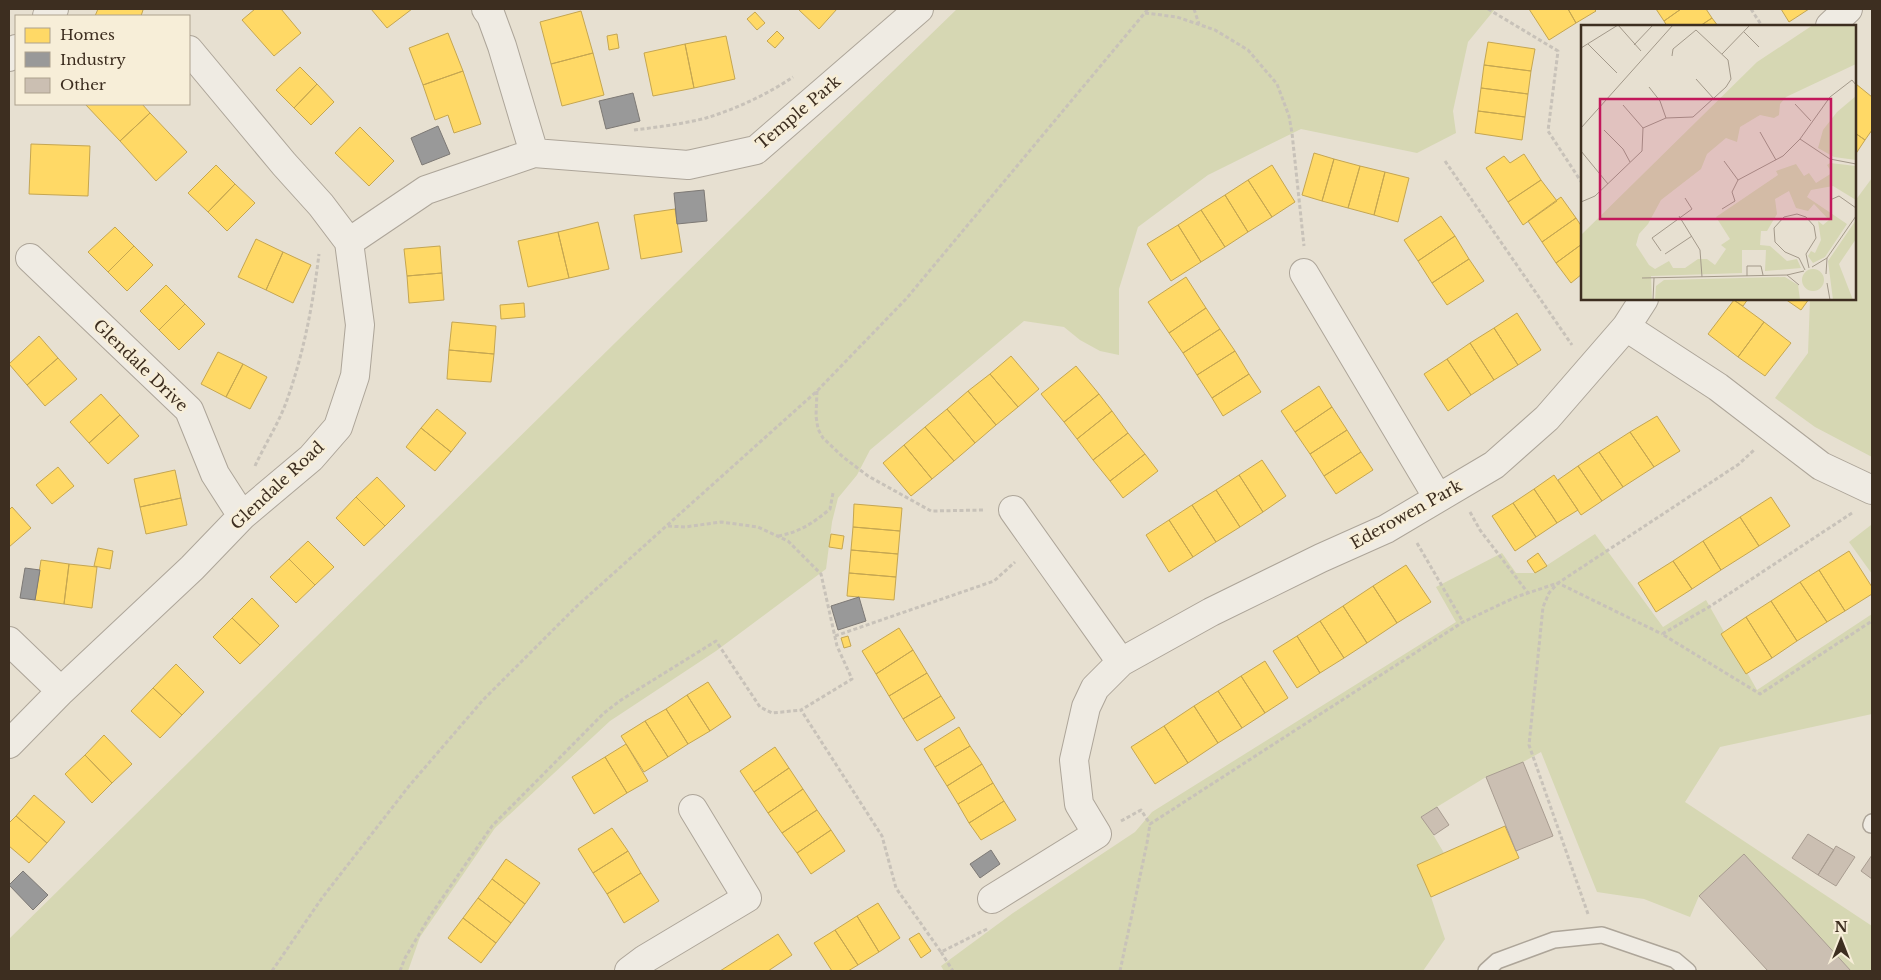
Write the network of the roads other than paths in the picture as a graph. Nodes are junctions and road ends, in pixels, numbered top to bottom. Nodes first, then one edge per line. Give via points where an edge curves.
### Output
1 (486, 9) edge
2 (919, 9) edge
3 (1848, 9) edge
4 (1831, 25) edge
5 (190, 51) edge
6 (534, 153) junction
7 (341, 231) junction
8 (30, 258) dead end
9 (1304, 272) road end
10 (1643, 300) edge
11 (1626, 328) junction
12 (1872, 490) edge
13 (1447, 493) junction
14 (236, 507) junction
15 (1013, 510) road end
16 (9, 641) edge
17 (1121, 662) junction
18 (61, 691) junction
19 (9, 744) edge
20 (693, 808) dead end
21 (992, 899) road end
22 (642, 967) edge
23 (1486, 971) edge
24 (1688, 971) edge

1 - 6 street via 502,46
2 - 6 street, Temple Park via 756,150 688,165
3 - 4 street
5 - 7 street
6 - 7 street, Temple Park via 426,190
7 - 14 street, Glendale Road via 360,326 355,376 338,427 311,458
8 - 14 street, Glendale Drive via 189,410 215,474
9 - 13 street
10 - 11 street, Ederowen Park
11 - 12 street via 1718,387 1821,466
11 - 13 street, Ederowen Park via 1534,430 1494,465
13 - 17 street, Ederowen Park via 1386,529 1211,612
14 - 18 street, Glendale Road via 192,568
15 - 17 street
16 - 18 street
17 - 21 street, Ederowen Park via 1092,694 1074,760 1079,804 1097,834
18 - 19 street, Glendale Road
20 - 22 street via 746,898
23 - 24 lane via 1497,961 1554,940 1602,935 1675,960

